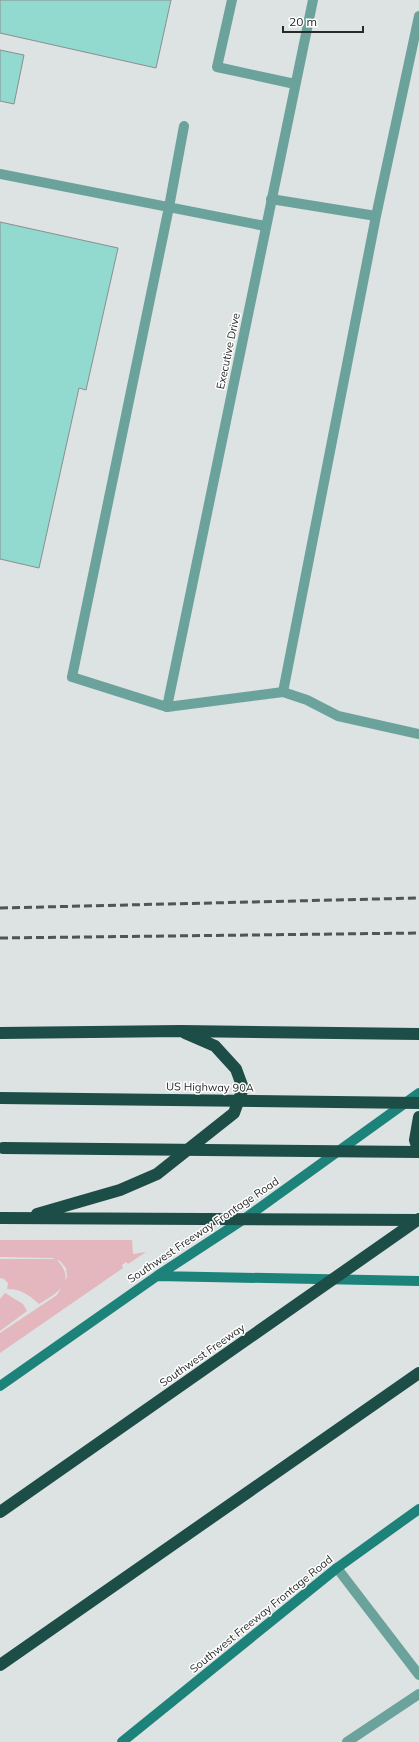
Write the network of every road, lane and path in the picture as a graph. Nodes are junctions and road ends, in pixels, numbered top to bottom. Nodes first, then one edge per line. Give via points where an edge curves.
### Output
1 (232, 0) edge
2 (313, 0) edge
3 (419, 16) edge
4 (295, 84) junction
5 (184, 126) dead end
6 (0, 174) edge
7 (271, 199) junction
8 (169, 207) junction
9 (376, 216) junction
10 (265, 226) junction
11 (283, 692) junction
12 (167, 707) junction
13 (419, 734) edge
14 (181, 1031) junction
15 (0, 1034) edge
16 (419, 1034) edge
17 (419, 1093) edge
18 (0, 1098) edge
19 (419, 1102) edge
20 (419, 1117) edge
21 (1, 1148) edge
22 (419, 1152) edge
23 (0, 1218) edge
24 (24, 1218) junction
25 (244, 1219) junction
26 (419, 1220) edge
27 (157, 1276) junction
28 (419, 1281) edge
29 (419, 1372) edge
30 (0, 1386) edge
31 (0, 1512) edge
32 (418, 1513) edge
33 (337, 1568) junction
34 (0, 1665) edge
35 (419, 1675) edge
36 (419, 1694) edge
37 (122, 1742) edge
38 (347, 1742) edge

1 - 4 street via 217,67
2 - 4 street, Executive Drive
3 - 9 street
4 - 7 street, Executive Drive
5 - 8 street
6 - 8 street
7 - 9 street
7 - 10 street, Executive Drive
8 - 10 street
8 - 12 street via 72,677
9 - 11 street
10 - 12 street, Executive Drive
11 - 12 street
11 - 13 street via 307,700 338,716
14 - 15 highway
14 - 16 highway
14 - 24 highway via 215,1046 236,1069 243,1088 234,1113 157,1174 120,1190
17 - 25 main road, Southwest Freeway Frontage Road
18 - 19 highway, US Highway 90A, bridge
20 - 22 highway via 416,1140
21 - 22 highway, bridge
23 - 24 highway
24 - 25 highway
25 - 26 highway
25 - 27 main road, Southwest Freeway Frontage Road
26 - 31 highway, Southwest Freeway, bridge
27 - 28 main road
27 - 30 main road, Southwest Freeway Frontage Road
29 - 34 highway
32 - 33 main road, Southwest Freeway Frontage Road
33 - 35 street
33 - 37 main road, Southwest Freeway Frontage Road
36 - 38 street

